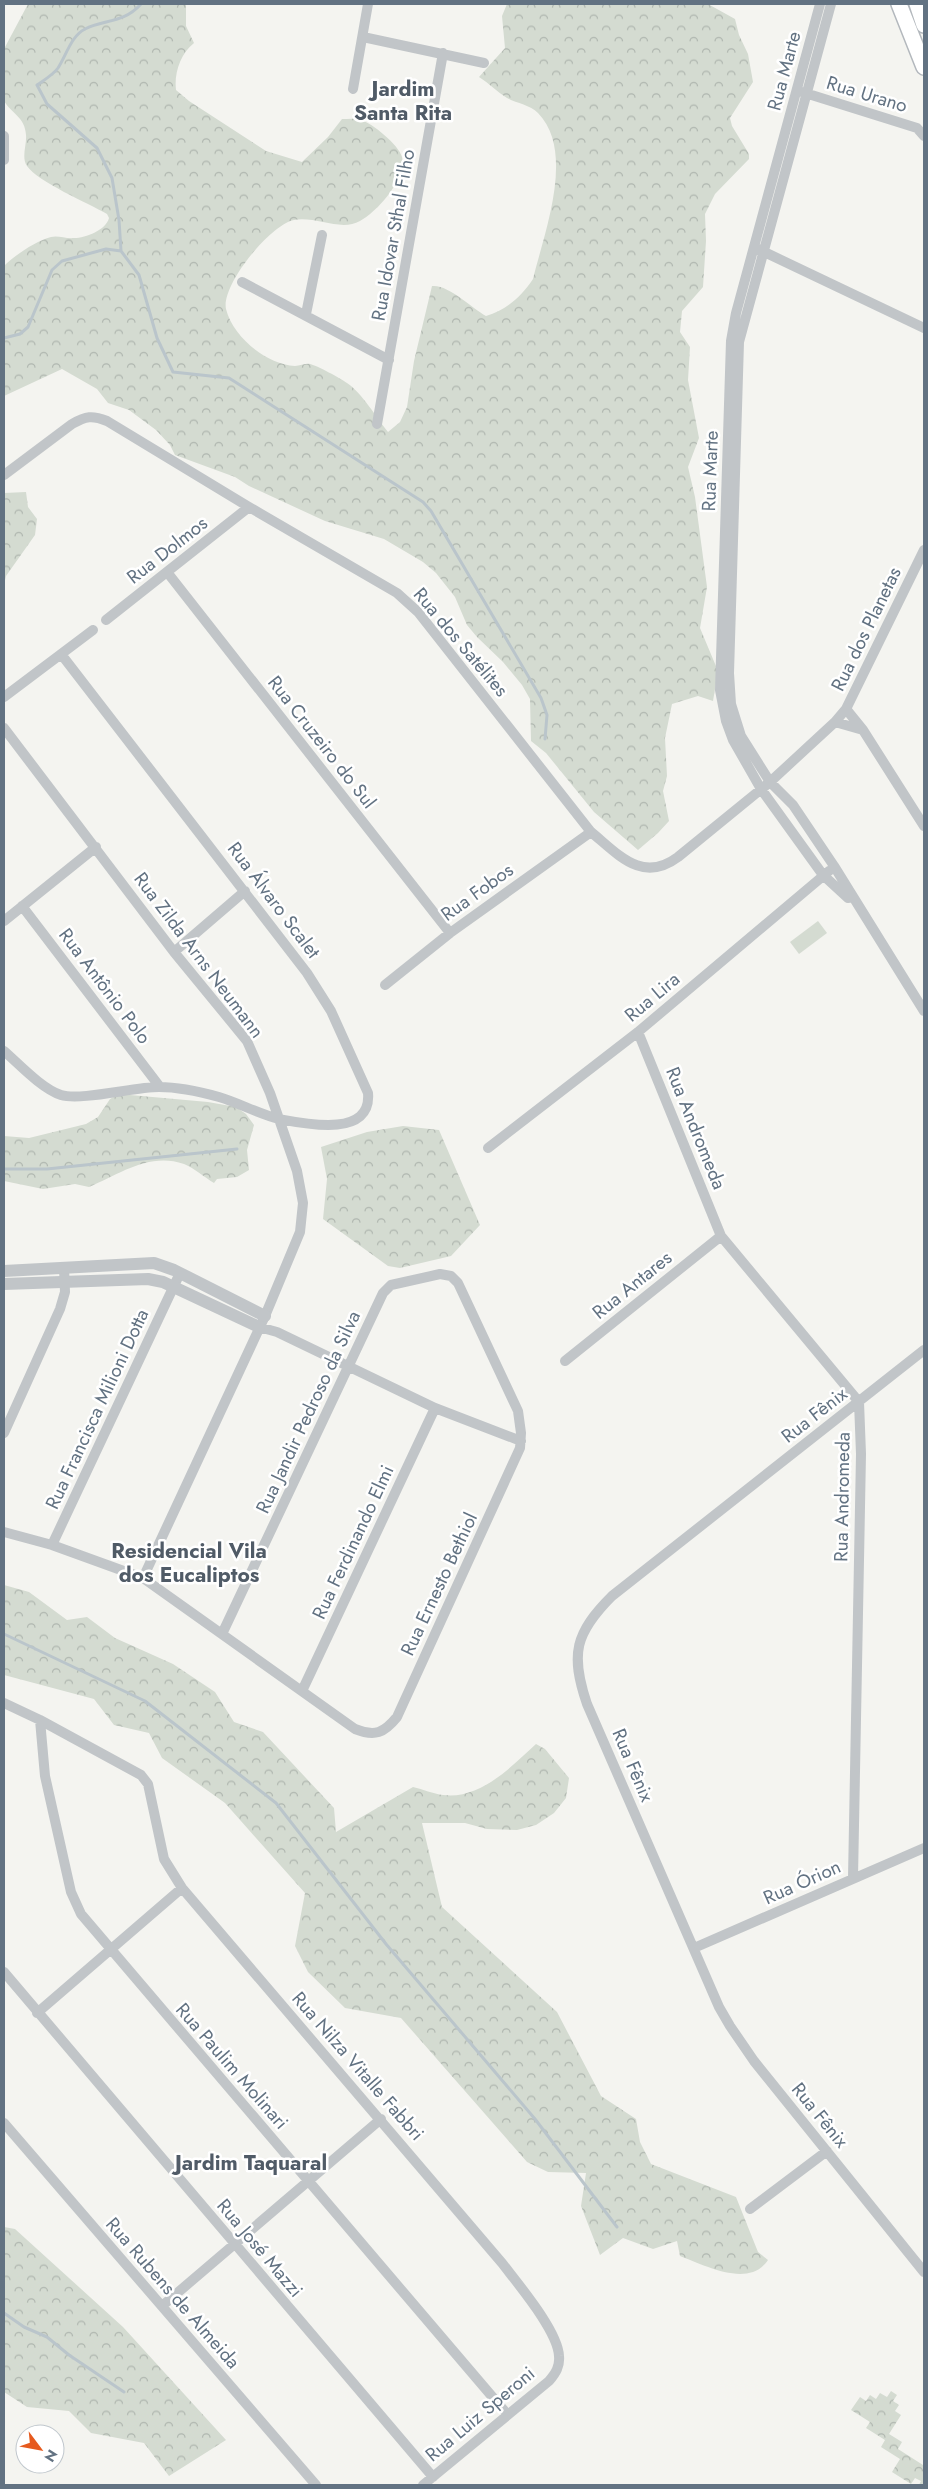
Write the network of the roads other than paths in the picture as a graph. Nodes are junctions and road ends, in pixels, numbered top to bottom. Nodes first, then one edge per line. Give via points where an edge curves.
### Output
1 (368, 4) edge
2 (820, 4) edge
3 (831, 4) edge
4 (899, 4) edge
5 (917, 4) edge
6 (924, 25) edge
7 (363, 37) junction
8 (443, 53) junction
9 (484, 63) dead end
10 (924, 67) edge
11 (353, 89) dead end
12 (801, 92) junction
13 (4, 136) edge
14 (924, 136) edge
15 (4, 160) edge
16 (322, 235) dead end
17 (760, 249) junction
18 (242, 282) dead end
19 (306, 314) junction
20 (924, 328) edge
21 (389, 360) junction
22 (377, 424) dead end
23 (4, 475) edge
24 (249, 507) junction
25 (924, 550) edge
26 (167, 572) junction
27 (106, 620) dead end
28 (93, 630) dead end
29 (61, 654) junction
30 (4, 697) edge
31 (846, 709) junction
32 (836, 722) junction
33 (4, 728) edge
34 (863, 730) junction
35 (770, 782) junction
36 (761, 789) junction
37 (807, 826) junction
38 (924, 826) edge
39 (591, 832) junction
40 (796, 836) junction
41 (96, 846) junction
42 (834, 866) junction
43 (823, 875) junction
44 (245, 891) junction
45 (22, 906) junction
46 (858, 908) junction
47 (4, 920) edge
48 (450, 933) junction
49 (174, 952) junction
50 (385, 985) dead end
51 (924, 1011) edge
52 (638, 1032) junction
53 (4, 1051) edge
54 (160, 1087) junction
55 (278, 1118) junction
56 (488, 1148) dead end
57 (721, 1236) junction
58 (64, 1268) junction
59 (4, 1271) edge
60 (180, 1273) junction
61 (65, 1281) junction
62 (4, 1284) edge
63 (173, 1287) junction
64 (262, 1321) junction
65 (924, 1350) edge
66 (565, 1361) dead end
67 (348, 1366) junction
68 (859, 1402) junction
69 (435, 1408) junction
70 (4, 1433) edge
71 (521, 1441) junction
72 (4, 1532) edge
73 (52, 1545) junction
74 (143, 1578) junction
75 (222, 1634) junction
76 (302, 1691) junction
77 (4, 1703) edge
78 (40, 1720) junction
79 (924, 1848) edge
80 (853, 1878) junction
81 (182, 1888) junction
82 (694, 1948) junction
83 (110, 1950) junction
84 (4, 1972) edge
85 (38, 2013) junction
86 (381, 2119) junction
87 (4, 2123) edge
88 (827, 2151) junction
89 (308, 2182) junction
90 (750, 2209) dead end
91 (235, 2245) junction
92 (924, 2272) edge
93 (162, 2306) junction
94 (558, 2368) joint
95 (507, 2414) junction
96 (433, 2477) junction
97 (316, 2485) edge
98 (423, 2485) edge

1 - 7 street
2 - 12 street, Rua Marte
3 - 12 street, Rua Marte
4 - 10 main road
5 - 6 main road
7 - 8 street
7 - 11 street
8 - 9 street
8 - 21 street, Rua Idovar Sthal Filho
12 - 14 street, Rua Urano via 917,128
12 - 17 street, Rua Marte
13 - 15 street
16 - 19 street
17 - 20 street
17 - 35 street, Rua Marte via 740,342 729,673 731,704 741,736
17 - 36 street, Rua Marte via 736,313 731,341 720,690 726,721
18 - 19 street
19 - 21 street
21 - 22 street, Rua Idovar Sthal Filho
23 - 24 street, Rua dos Satélites via 72,424 94,416
24 - 26 street, Rua Dolmos
24 - 39 street, Rua dos Satélites via 397,593 418,612
25 - 31 street, Rua dos Planetas
26 - 27 street, Rua Dolmos
26 - 48 street, Rua Cruzeiro do Sul
28 - 29 street
29 - 30 street
29 - 44 street, Rua Álvaro Scalet
31 - 32 street, Rua dos Planetas
31 - 34 street
32 - 34 street
32 - 35 street, Rua dos Satélites
33 - 41 street, Rua Zilda Arns Neumann
34 - 38 street
35 - 36 street, Rua dos Satélites
35 - 37 street, Rua Marte
36 - 39 street, Rua dos Satélites via 678,857 657,868 633,864
36 - 40 street, Rua Marte
37 - 40 street
37 - 42 street, Rua Marte
39 - 48 street, Rua Fobos
40 - 43 street, Rua Marte
41 - 45 street
41 - 49 street, Rua Zilda Arns Neumann
42 - 43 street, Rua Lira
42 - 46 street, Rua Marte
43 - 46 street, Rua Marte
43 - 52 street, Rua Lira
44 - 49 street
44 - 55 street, Rua Álvaro Scalet via 328,1005 368,1092 366,1110 352,1122 330,1126
45 - 47 street
45 - 54 street, Rua Antônio Polo
46 - 51 street, Rua Marte
48 - 50 street, Rua Fobos
49 - 55 street, Rua Zilda Arns Neumann via 247,1041
52 - 56 street, Rua Lira
52 - 57 street, Rua Andromeda
53 - 54 street, Rua Álvaro Scalet via 61,1095
54 - 55 street, Rua Álvaro Scalet via 216,1096
55 - 64 street, Rua Zilda Arns Neumann via 297,1171 302,1217 300,1232
57 - 66 street, Rua Antares
57 - 68 street, Rua Andromeda
58 - 59 street
58 - 60 street via 154,1263
58 - 61 street
60 - 63 street, Rua Francisca Milioni Dotta
60 - 64 street
61 - 62 street
61 - 63 street via 148,1279
61 - 70 street via 60,1309
63 - 64 street
63 - 73 street, Rua Francisca Milioni Dotta
64 - 67 street
64 - 74 street, Rua Zilda Arns Neumann
65 - 68 street, Rua Fênix
67 - 69 street
67 - 71 street, Rua Jandir Pedroso da Silva via 388,1287 440,1274 455,1279 518,1411
67 - 75 street, Rua Jandir Pedroso da Silva
68 - 80 street, Rua Andromeda via 861,1454
68 - 82 street, Rua Fênix via 612,1596 583,1632 578,1654 582,1688
69 - 71 street
69 - 76 street, Rua Ferdinando Elmi
71 - 76 street, Rua Ernesto Bethiol via 515,1462 397,1717 386,1731 366,1734 355,1729
72 - 73 street
73 - 74 street
74 - 75 street
75 - 76 street
77 - 78 street
78 - 81 street, Rua Nilza Vitalle Fabbri via 145,1779 164,1859
78 - 83 street, Rua Paulim Molinari via 45,1776 71,1892 81,1914
79 - 80 street, Rua Órion
80 - 82 street, Rua Órion
81 - 83 street
81 - 86 street, Rua Nilza Vitalle Fabbri
82 - 88 street, Rua Fênix via 719,2007 742,2044
83 - 85 street
83 - 89 street, Rua Paulim Molinari
84 - 85 street, Rua José Mazzi
85 - 91 street, Rua José Mazzi
86 - 89 street
86 - 94 street, Rua Nilza Vitalle Fabbri via 533,2304 557,2344 560,2354
87 - 93 street, Rua Rubens de Almeida
88 - 90 street
88 - 92 street, Rua Fênix
89 - 91 street
89 - 95 street, Rua Paulim Molinari
91 - 93 street
91 - 96 street, Rua José Mazzi
93 - 97 street, Rua Rubens de Almeida
94 - 95 street, Rua Luiz Speroni via 549,2381
95 - 96 street, Rua Luiz Speroni
96 - 98 street, Rua Luiz Speroni

